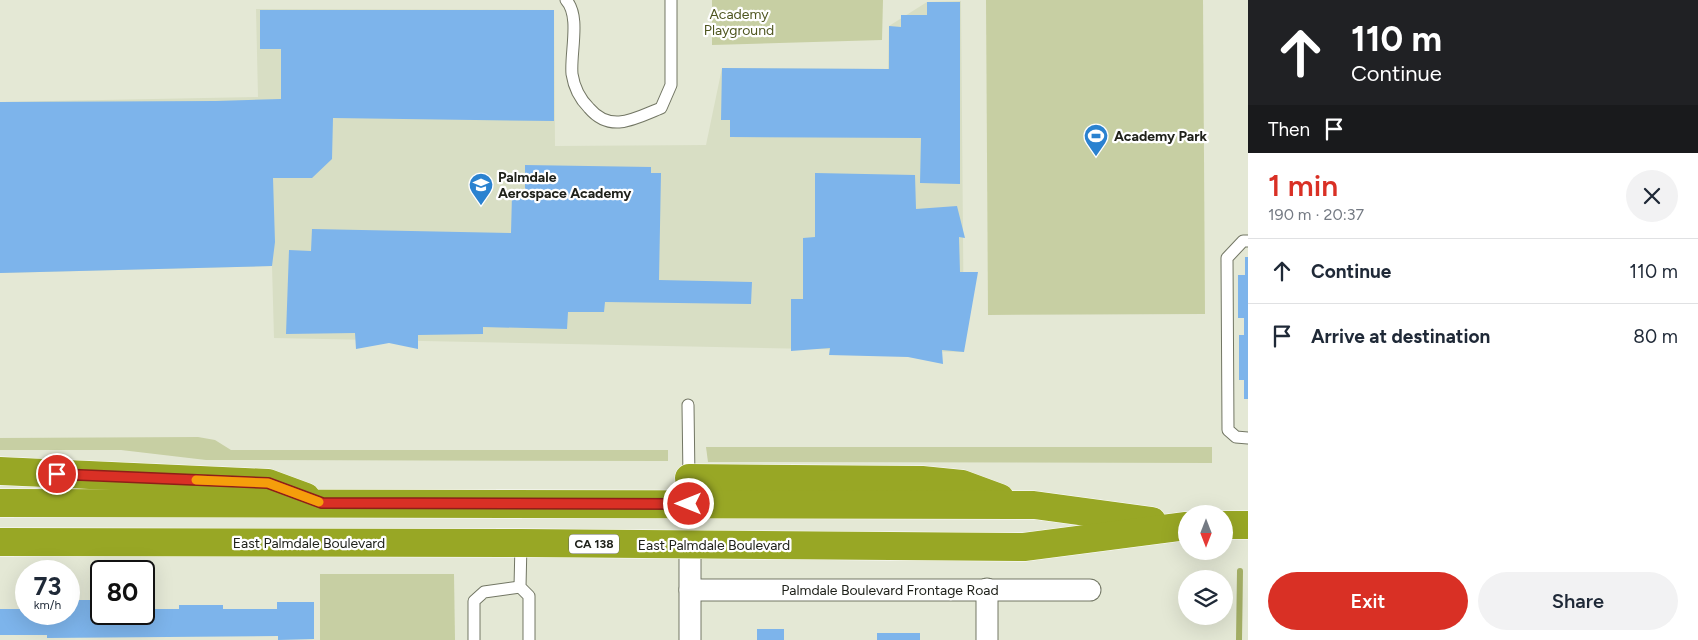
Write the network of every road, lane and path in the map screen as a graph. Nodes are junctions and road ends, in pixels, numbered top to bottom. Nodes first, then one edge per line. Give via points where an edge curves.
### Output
1 (566, 0) edge
2 (670, 0) edge
3 (1248, 241) edge
4 (688, 405) dead end
5 (1242, 438) edge
6 (0, 471) edge
7 (689, 491) junction
8 (0, 502) edge
9 (322, 503) junction
10 (1178, 524) edge
11 (1233, 525) edge
12 (1248, 525) edge
13 (1178, 526) edge
14 (0, 542) edge
15 (521, 543) junction
16 (690, 544) junction
17 (520, 587) junction
18 (690, 590) junction
19 (987, 590) junction
20 (1090, 590) dead end
21 (474, 640) edge
22 (529, 640) edge
23 (690, 640) edge
24 (987, 640) edge

1 - 2 lane via 574,12 572,75 580,98 606,122 626,122 662,108 671,85
3 - 5 lane via 1243,241 1227,258 1228,430
4 - 7 lane
6 - 9 highway via 268,483
7 - 9 highway, East Palmdale Boulevard
7 - 10 highway, East Palmdale Boulevard via 1034,505
8 - 9 highway, East Palmdale Boulevard
11 - 12 highway
13 - 16 highway, East Palmdale Boulevard / CA 138 via 1024,548
14 - 15 highway, East Palmdale Boulevard / CA 138
15 - 16 highway, East Palmdale Boulevard / CA 138
15 - 17 lane
16 - 18 street
17 - 21 lane via 484,592 474,601
17 - 22 lane via 529,596
18 - 19 street, Palmdale Boulevard Frontage Road
18 - 23 street
19 - 20 street, Palmdale Boulevard Frontage Road
19 - 24 street

